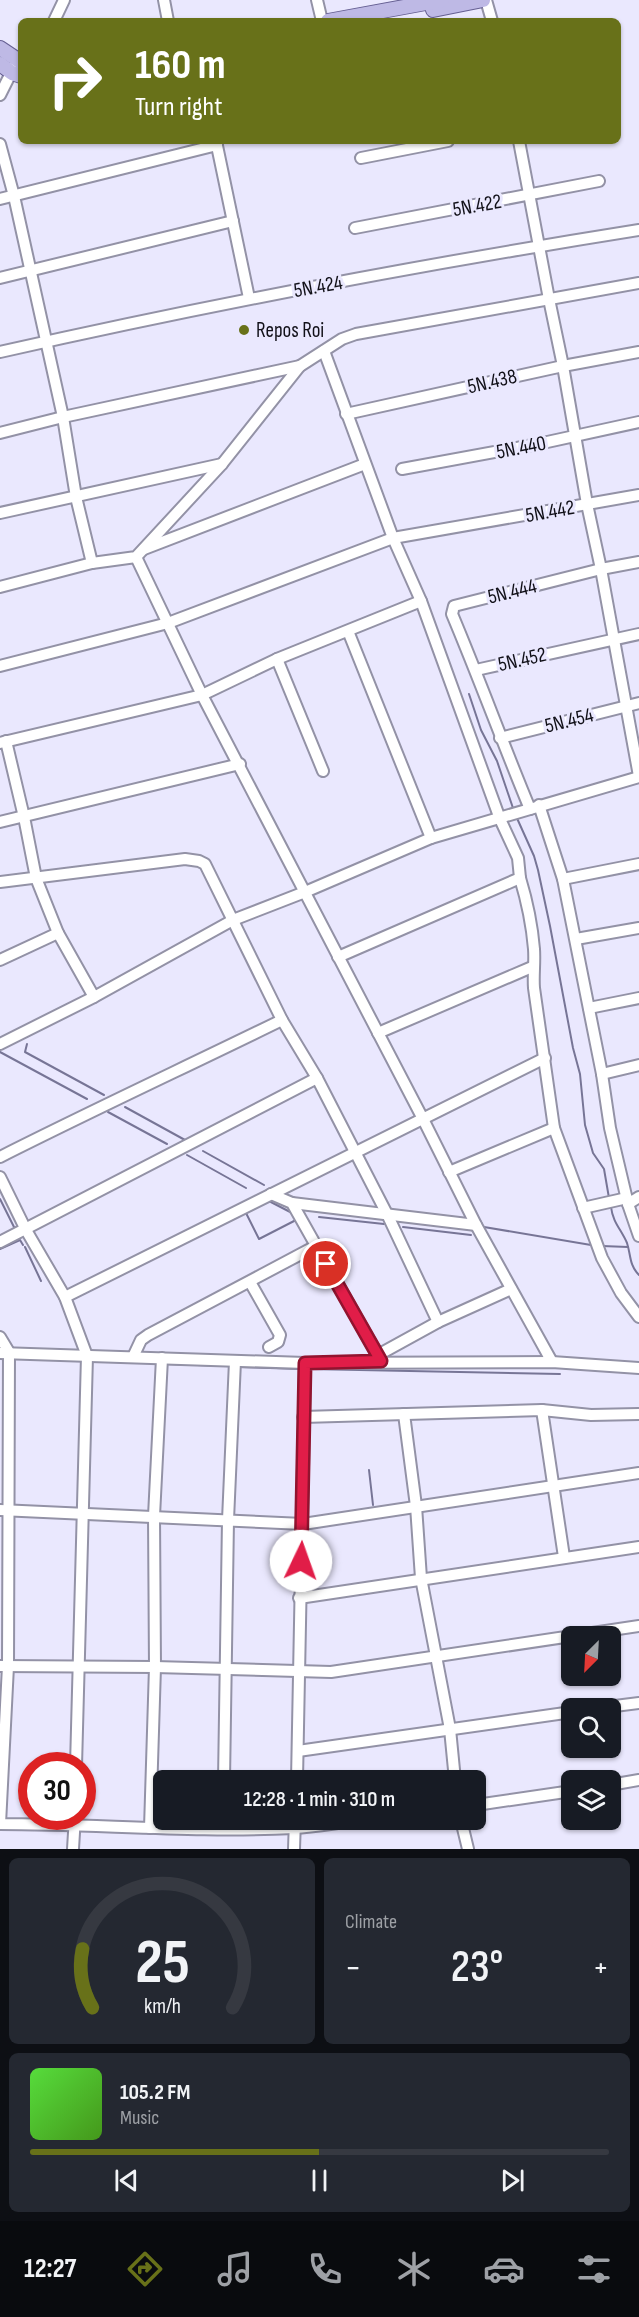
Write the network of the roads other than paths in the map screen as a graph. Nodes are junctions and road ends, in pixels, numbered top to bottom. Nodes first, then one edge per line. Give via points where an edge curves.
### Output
1 (64, 0) edge
2 (164, 0) edge
3 (317, 0) edge
4 (442, 0) edge
5 (485, 0) edge
6 (55, 18) edge
7 (167, 18) edge
8 (321, 18) edge
9 (344, 18) edge
10 (391, 18) edge
11 (491, 18) edge
12 (0, 48) edge
13 (0, 64) edge
14 (18, 68) edge
15 (0, 94) edge
16 (0, 144) edge
17 (213, 144) edge
18 (217, 144) edge
19 (433, 144) edge
20 (520, 144) edge
21 (361, 158) dead end
22 (599, 181) dead end
23 (14, 196) junction
24 (531, 196) junction
25 (0, 199) edge
26 (233, 221) junction
27 (355, 228) dead end
28 (639, 230) edge
29 (540, 246) junction
30 (31, 271) junction
31 (0, 278) edge
32 (639, 283) edge
33 (249, 298) junction
34 (549, 299) junction
35 (46, 342) junction
36 (324, 351) junction
37 (0, 352) edge
38 (639, 352) edge
39 (300, 366) junction
40 (563, 366) junction
41 (346, 414) junction
42 (63, 417) junction
43 (639, 422) edge
44 (0, 433) edge
45 (576, 435) junction
46 (222, 464) junction
47 (365, 464) junction
48 (402, 469) dead end
49 (639, 495) edge
50 (76, 497) junction
51 (587, 504) junction
52 (0, 513) edge
53 (393, 538) junction
54 (139, 554) junction
55 (639, 562) edge
56 (92, 563) junction
57 (601, 569) junction
58 (0, 587) edge
59 (421, 601) junction
60 (168, 623) junction
61 (348, 631) junction
62 (639, 634) edge
63 (614, 638) junction
64 (277, 659) junction
65 (0, 666) edge
66 (476, 670) junction
67 (202, 695) junction
68 (639, 704) edge
69 (627, 706) junction
70 (500, 738) junction
71 (3, 742) edge
72 (240, 765) junction
73 (323, 771) dead end
74 (639, 777) edge
75 (529, 809) junction
76 (24, 817) junction
77 (502, 818) junction
78 (0, 822) edge
79 (431, 838) junction
80 (639, 864) edge
81 (36, 878) junction
82 (520, 878) junction
83 (563, 879) junction
84 (0, 882) edge
85 (305, 892) junction
86 (233, 920) junction
87 (639, 928) edge
88 (58, 933) junction
89 (576, 939) junction
90 (338, 957) junction
91 (0, 960) edge
92 (532, 968) junction
93 (94, 997) junction
94 (639, 998) edge
95 (589, 1008) junction
96 (282, 1020) junction
97 (378, 1033) junction
98 (0, 1044) edge
99 (545, 1058) junction
100 (639, 1065) edge
101 (602, 1074) junction
102 (317, 1078) junction
103 (423, 1119) junction
104 (554, 1128) junction
105 (355, 1152) junction
106 (0, 1157) edge
107 (449, 1172) junction
108 (0, 1177) edge
109 (271, 1194) junction
110 (639, 1197) edge
111 (628, 1201) junction
112 (292, 1203) junction
113 (583, 1208) junction
114 (388, 1216) junction
115 (476, 1225) junction
116 (26, 1230) junction
117 (639, 1236) edge
118 (0, 1242) edge
119 (316, 1246) junction
120 (250, 1282) junction
121 (512, 1289) junction
122 (65, 1297) junction
123 (639, 1317) edge
124 (438, 1322) junction
125 (0, 1337) edge
126 (269, 1347) dead end
127 (4, 1352) edge
128 (87, 1356) junction
129 (132, 1357) junction
130 (162, 1358) junction
131 (379, 1358) junction
132 (235, 1361) junction
133 (552, 1362) junction
134 (305, 1363) junction
135 (639, 1368) edge
136 (542, 1410) junction
137 (404, 1414) junction
138 (639, 1414) edge
139 (303, 1417) junction
140 (639, 1473) edge
141 (553, 1486) junction
142 (416, 1506) junction
143 (4, 1509) edge
144 (82, 1512) junction
145 (154, 1516) junction
146 (228, 1520) junction
147 (303, 1524) junction
148 (639, 1547) edge
149 (564, 1557) junction
150 (421, 1578) junction
151 (299, 1598) junction
152 (639, 1626) edge
153 (435, 1656) junction
154 (4, 1666) edge
155 (155, 1667) junction
156 (78, 1668) junction
157 (224, 1670) junction
158 (300, 1673) junction
159 (639, 1703) edge
160 (621, 1705) edge
161 (561, 1714) edge
162 (450, 1729) junction
163 (298, 1751) junction
164 (76, 1752) edge
165 (224, 1770) edge
166 (297, 1770) edge
167 (454, 1770) edge
168 (639, 1780) edge
169 (621, 1783) edge
170 (561, 1793) edge
171 (486, 1804) edge
172 (96, 1822) edge
173 (18, 1823) edge
174 (150, 1828) junction
175 (153, 1828) edge
176 (74, 1830) edge
177 (295, 1830) edge
178 (463, 1830) edge
179 (73, 1849) edge
180 (294, 1849) edge
181 (468, 1849) edge

1 - 6 street
2 - 7 street
3 - 8 street
4 - 9 main road
5 - 10 main road
5 - 11 street
12 - 14 main road
13 - 14 main road
14 - 15 street
16 - 23 street
17 - 23 street
18 - 26 street
19 - 21 street
20 - 24 street
22 - 24 street, 5N.422
23 - 25 street
23 - 30 street
24 - 27 street, 5N.422
24 - 29 street
26 - 30 street
26 - 33 street
28 - 29 street, 5N.424
29 - 33 street, 5N.424
29 - 34 street
30 - 31 street
30 - 35 street
32 - 34 street
33 - 35 street, 5N.424
34 - 36 street via 356,334
34 - 40 street
35 - 37 street, 5N.424
35 - 42 street
36 - 39 street
36 - 41 street
38 - 40 street, 5N.438
39 - 42 street
39 - 46 street
40 - 41 street, 5N.438
40 - 45 street
41 - 47 street
42 - 44 street
42 - 50 street
43 - 45 street, 5N.440
45 - 48 street, 5N.440
45 - 51 street
46 - 50 street
46 - 54 street
47 - 53 street
47 - 54 street
49 - 51 street, 5N.442
50 - 52 street
50 - 56 street
51 - 53 street, 5N.442
51 - 57 street
53 - 59 street
53 - 60 street, 5N.442
54 - 56 street
54 - 60 street
55 - 57 street, 5N.444
56 - 58 street
57 - 63 street
57 - 66 street, 5N.444 via 454,606 452,614
59 - 61 street
59 - 77 street
60 - 65 street, 5N.442
60 - 67 street
61 - 64 street
61 - 79 street
62 - 63 street, 5N.452
63 - 66 street, 5N.452
63 - 69 street
64 - 67 street
64 - 73 street
66 - 70 street, 5N.452
67 - 71 street
67 - 72 street
68 - 69 street, 5N.454
69 - 70 street, 5N.454
69 - 74 street
70 - 75 street, 5N.452
71 - 76 street
72 - 76 street
72 - 85 street
74 - 75 street
75 - 77 street
75 - 83 street, 5N.452
76 - 78 street
76 - 81 street
77 - 79 street
77 - 82 street via 518,858
79 - 85 street
80 - 83 street
81 - 84 street
81 - 86 street via 192,859 205,864
81 - 88 street
82 - 90 street
82 - 92 street via 531,919
83 - 89 street, 5N.452
85 - 86 street
85 - 90 street
86 - 93 street
86 - 96 street
87 - 89 street
88 - 91 street
88 - 93 street
89 - 95 street, 5N.452
90 - 97 street
92 - 97 street
92 - 99 street
93 - 98 street
94 - 95 street
95 - 101 street, 5N.452
96 - 102 street
96 - 106 street
97 - 103 street
99 - 103 street
99 - 104 street
100 - 101 street
101 - 111 street, 5N.452
102 - 105 street
102 - 116 street
103 - 105 street
103 - 107 street
104 - 107 street
104 - 113 street
105 - 109 street
105 - 114 street
107 - 115 street
108 - 116 street
109 - 112 street
109 - 122 street
110 - 111 street
111 - 113 street
111 - 117 street, 5N.452
112 - 114 street
112 - 119 street
113 - 123 street via 602,1258
114 - 115 street
114 - 124 street
115 - 121 street
116 - 118 street
116 - 122 street
119 - 120 street
119 - 131 street
120 - 126 street via 280,1335 278,1342
120 - 129 street via 148,1335
121 - 124 street
121 - 133 street
122 - 128 street
124 - 131 street
125 - 127 street
127 - 128 street
127 - 143 street
128 - 129 street
128 - 144 street
129 - 130 street
130 - 132 street
130 - 145 street
131 - 133 street
131 - 134 street
132 - 134 street
132 - 146 street
133 - 135 street
134 - 139 street
136 - 137 street
136 - 138 street
136 - 141 street
137 - 139 street
137 - 142 street
139 - 147 street
140 - 141 street
141 - 142 street
141 - 149 street
142 - 147 street
142 - 150 street
143 - 144 street
143 - 154 street
144 - 145 street
144 - 156 street
145 - 146 street
145 - 155 street
146 - 147 street
146 - 157 street
147 - 151 street
148 - 149 street
149 - 150 street
150 - 151 street
150 - 153 street
151 - 158 street
152 - 153 street
153 - 158 street via 332,1672
153 - 162 street
154 - 156 street
154 - 173 street via 0,1824
155 - 156 street
155 - 157 street
155 - 174 street
156 - 164 street
157 - 158 street
157 - 165 street
158 - 163 street
159 - 160 street
161 - 162 street
162 - 163 street
162 - 167 street
163 - 166 street
168 - 169 street
170 - 171 street
172 - 174 street
174 - 175 street
176 - 179 street
177 - 180 street
178 - 181 street

